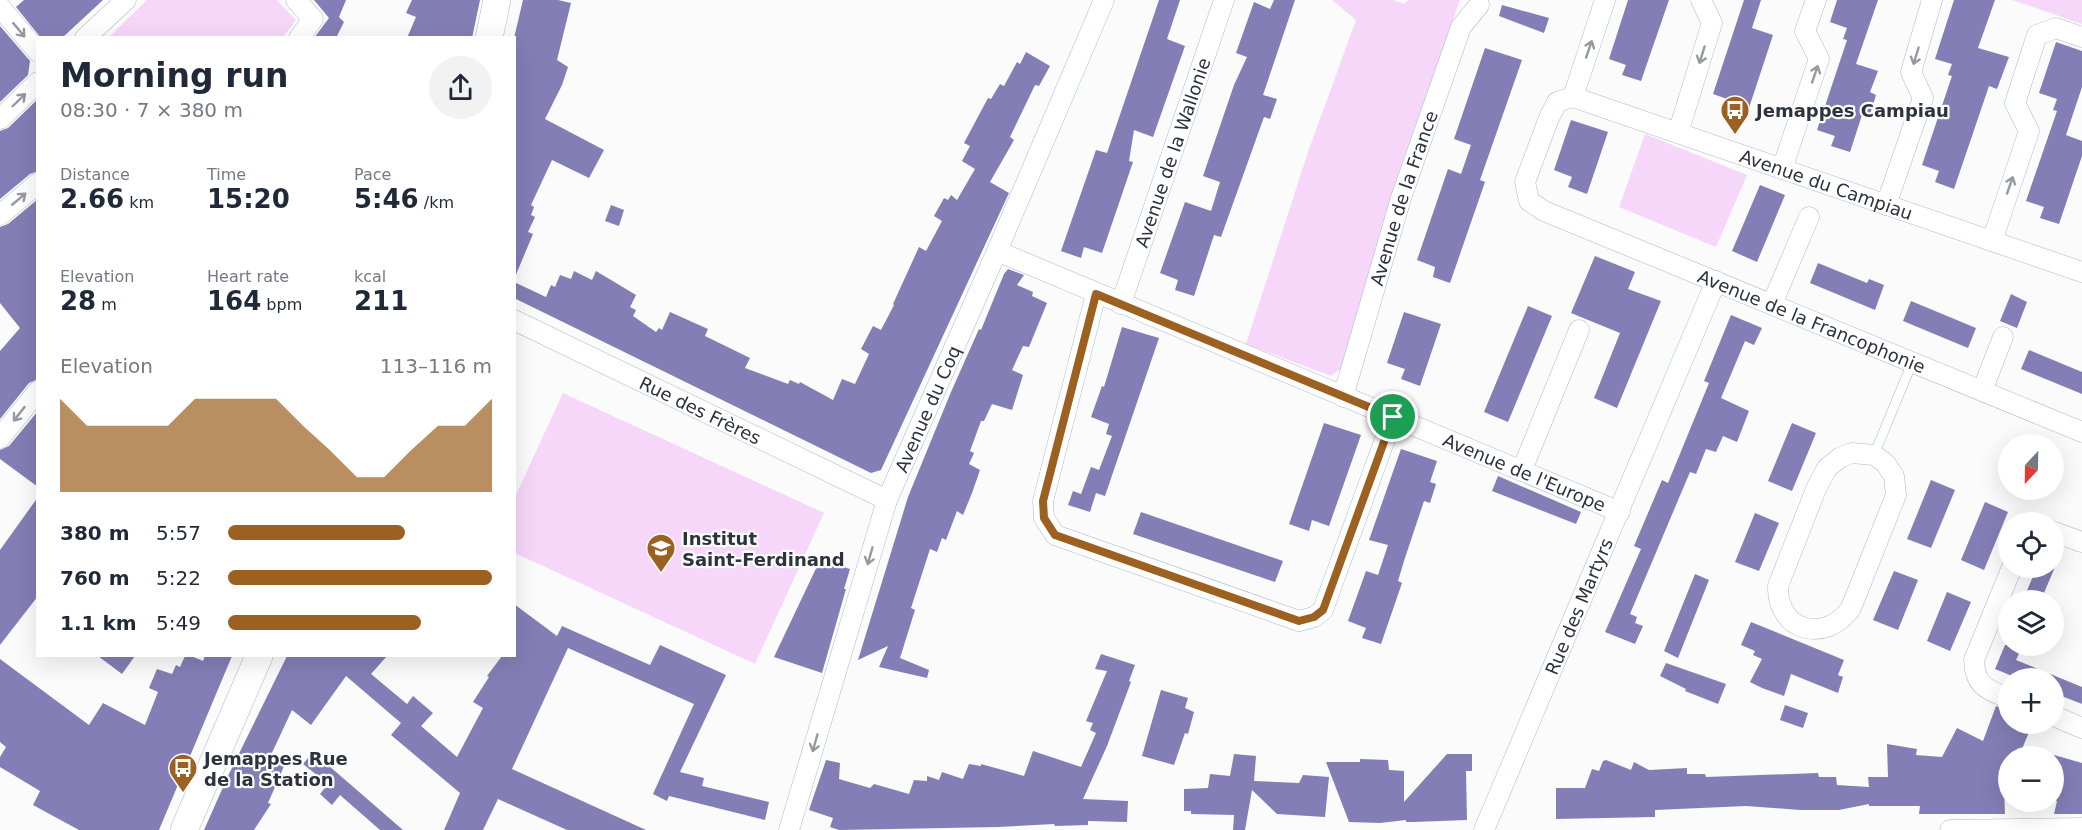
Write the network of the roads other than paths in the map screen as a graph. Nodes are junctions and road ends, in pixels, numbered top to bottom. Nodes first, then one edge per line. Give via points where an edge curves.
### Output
1 (126, 0) edge
2 (296, 0) edge
3 (497, 0) edge
4 (1104, 0) edge
5 (1224, 0) edge
6 (1605, 0) edge
7 (1701, 0) edge
8 (1816, 0) edge
9 (1932, 0) edge
10 (1479, 5) dead end
11 (0, 7) edge
12 (87, 36) edge
13 (300, 36) edge
14 (489, 36) edge
15 (2082, 37) edge
16 (36, 50) edge
17 (36, 84) edge
18 (1573, 97) junction
19 (0, 119) edge
20 (1678, 133) junction
21 (1782, 169) junction
22 (36, 185) edge
23 (1886, 205) junction
24 (0, 215) edge
25 (1809, 217) dead end
26 (1992, 241) junction
27 (997, 251) junction
28 (2082, 272) edge
29 (1716, 281) junction
30 (1096, 294) junction
31 (1120, 304) junction
32 (1772, 304) junction
33 (516, 321) edge
34 (1580, 330) dead end
35 (2003, 337) dead end
36 (1912, 363) junction
37 (1982, 391) junction
38 (36, 393) edge
39 (1344, 397) junction
40 (1393, 417) junction
41 (2082, 432) edge
42 (0, 438) edge
43 (1874, 455) junction
44 (1522, 470) junction
45 (887, 500) junction
46 (1620, 512) junction
47 (2064, 536) edge
48 (2082, 542) edge
49 (2008, 578) edge
50 (259, 657) edge
51 (1998, 694) edge
52 (2064, 720) edge
53 (2082, 728) edge
54 (2082, 828) edge
55 (184, 830) edge
56 (789, 830) edge
57 (1484, 830) edge
58 (1950, 830) edge

1 - 12 street
2 - 13 street via 313,19
3 - 14 street
4 - 27 street, Avenue du Coq
5 - 31 street, Avenue de la Wallonie
18 -> 6 street
7 -> 20 street via 1712,23
21 -> 8 street via 1820,59 1805,31
9 -> 23 street via 1911,72 1923,98
10 - 39 street, Avenue de la France via 1461,27 1401,198
11 -> 16 street
26 -> 15 street via 2029,131 2015,103 2037,35 2056,28
19 -> 17 street
18 - 20 street, Avenue du Campiau
18 - 29 street, Avenue de la Francophonie via 1557,102 1549,118 1524,182 1529,201 1544,211
20 - 21 street, Avenue du Campiau
21 - 23 street, Avenue du Campiau
24 -> 22 street
23 - 26 street, Avenue du Campiau
25 - 32 street
26 - 28 street, Avenue du Campiau
27 - 30 street, Avenue de l'Europe
27 - 45 street, Avenue du Coq
29 - 32 street, Avenue de la Francophonie
29 - 46 street, Rue des Martyrs
30 - 31 street, Avenue de l'Europe
30 - 40 street via 1043,501 1044,518 1055,535 1299,621 1314,617 1323,610
31 - 39 street, Avenue de l'Europe
32 - 36 street, Avenue de la Francophonie
33 - 45 street, Rue des Frères
34 - 44 street
35 - 37 street
36 - 37 street, Avenue de la Francophonie
36 - 43 lane
37 - 41 street, Avenue de la Francophonie
38 -> 42 street
39 - 40 street, Avenue de l'Europe
40 - 44 street, Avenue de l'Europe
43 - 43 street via 1852,453 1840,457 1827,468 1816,489 1778,586 1781,607 1798,625 1826,628 1840,621 1851,608 1896,495 1890,470
44 - 46 street, Avenue de l'Europe
45 -> 56 street, Avenue du Coq
46 - 57 street, Rue des Martyrs
47 - 48 street
49 - 51 street via 1974,660 1974,674 1984,688
50 - 55 street
52 - 53 street
54 - 58 street

